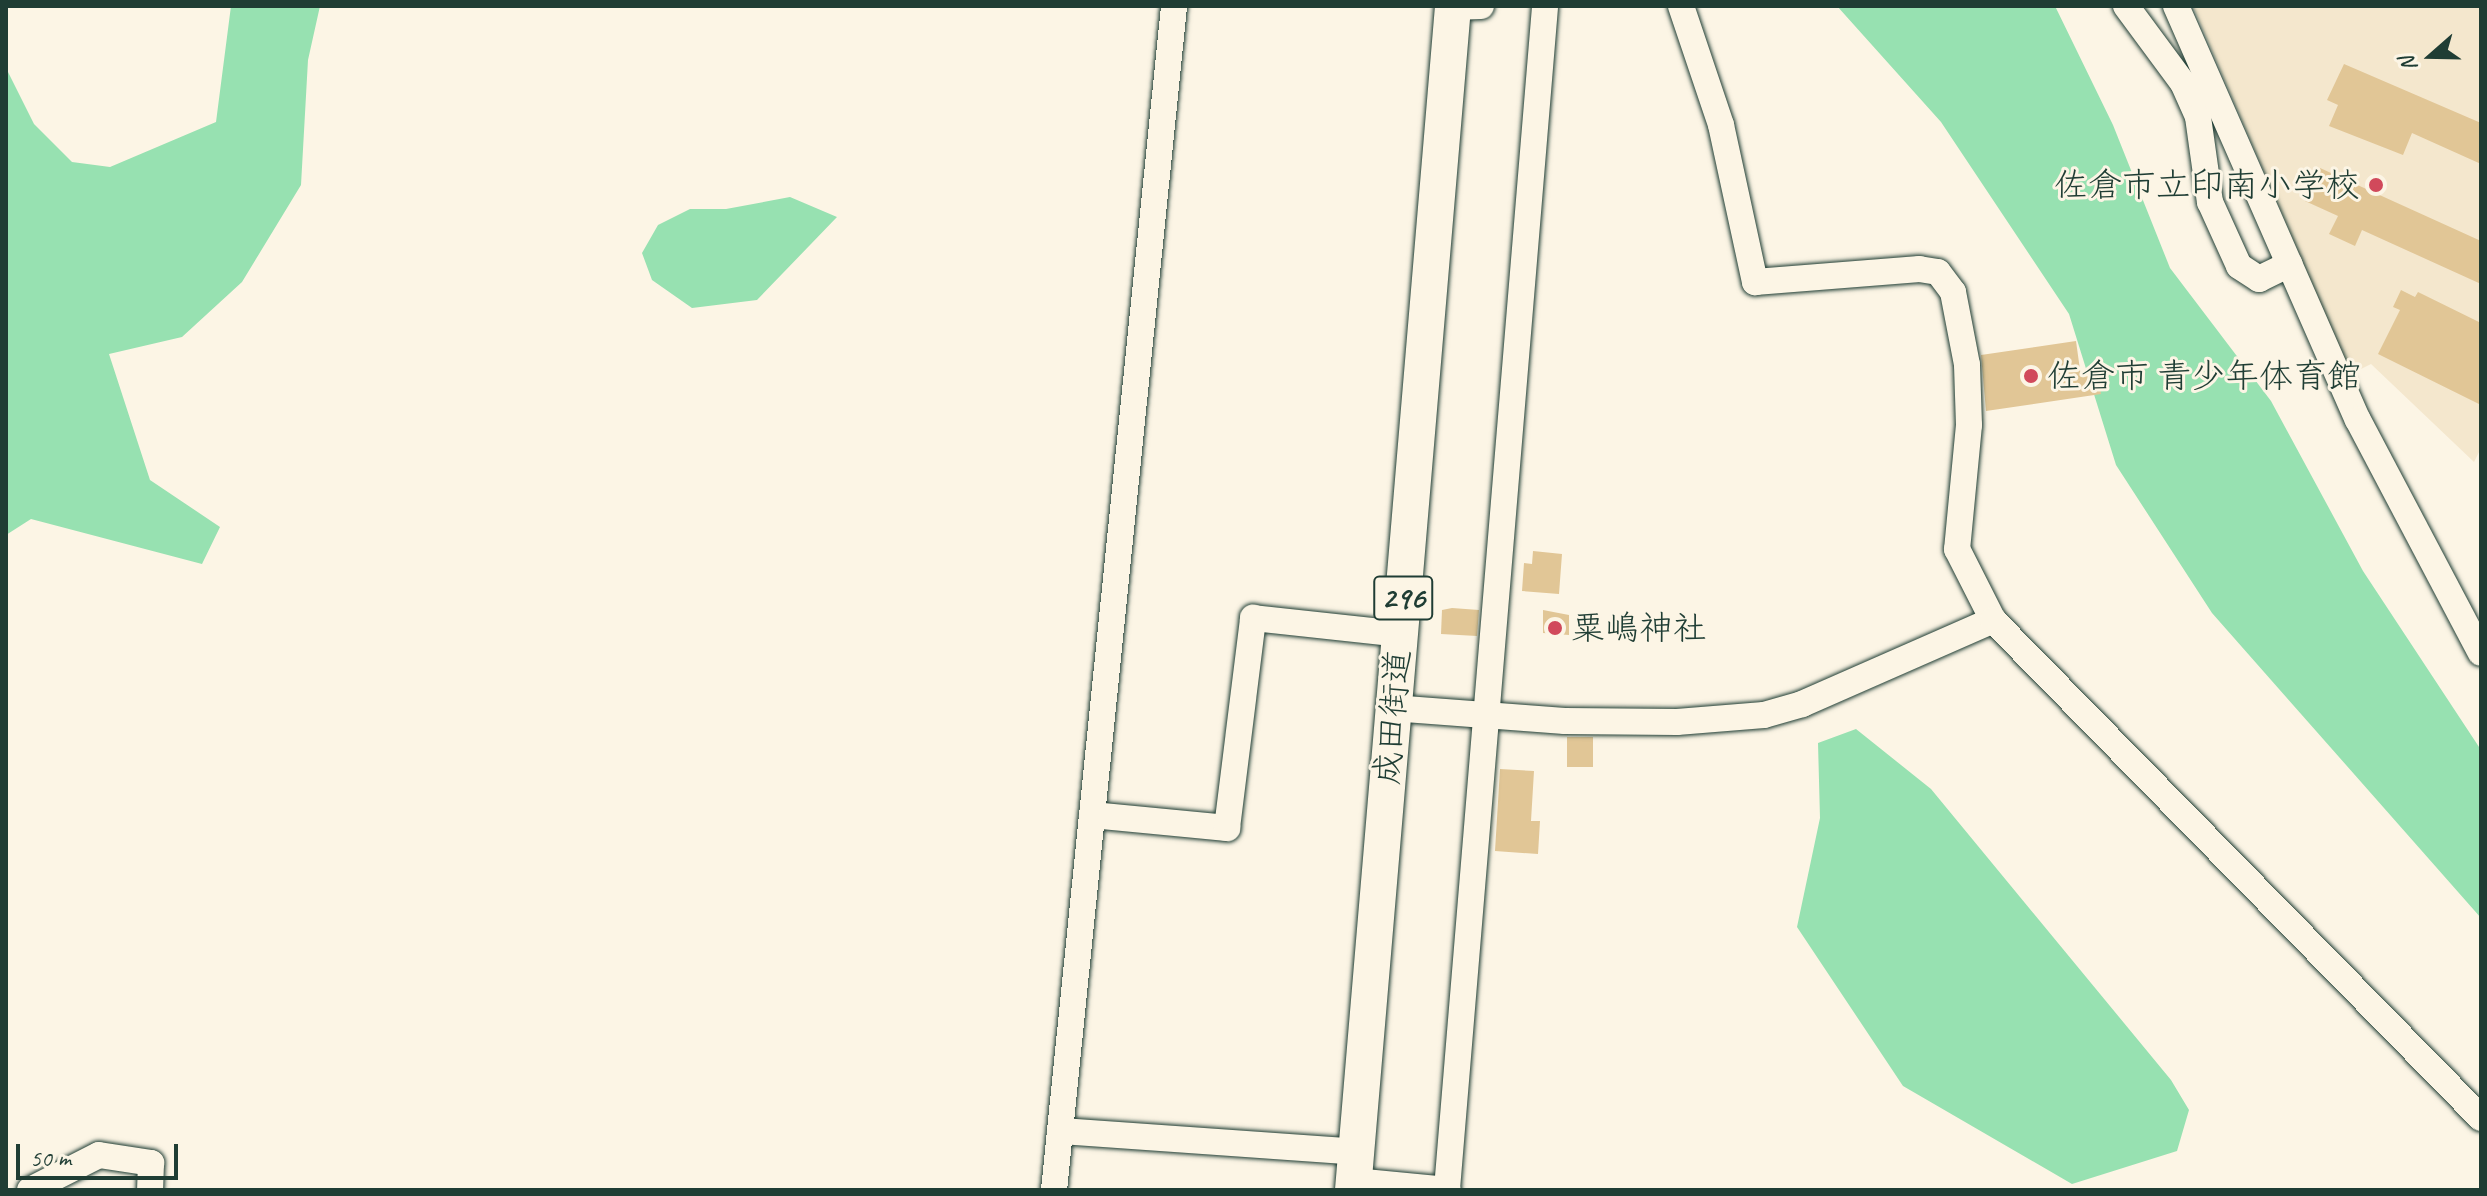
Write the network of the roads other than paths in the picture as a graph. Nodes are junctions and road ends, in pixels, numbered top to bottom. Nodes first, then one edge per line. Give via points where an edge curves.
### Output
1 (1174, 6) edge
2 (1463, 6) edge
3 (1545, 6) edge
4 (1681, 6) edge
5 (2126, 6) edge
6 (2176, 6) edge
7 (2290, 264) junction
8 (1993, 620) junction
9 (1400, 634) junction
10 (2481, 653) edge
11 (1392, 708) junction
12 (1486, 714) junction
13 (1092, 815) junction
14 (2481, 1118) edge
15 (1060, 1131) junction
16 (1355, 1175) edge
17 (30, 1190) edge
18 (150, 1190) edge
19 (1054, 1190) edge
20 (1447, 1190) edge

1 - 13 street
2 - 9 highway, 成田街道 / 296
3 - 12 street
4 - 8 street via 1721,125 1755,282 1919,269 1938,272 1953,292 1967,365 1969,425 1957,549
5 - 7 street via 2183,83 2198,117 2210,202 2239,266 2259,279
6 - 7 street
7 - 10 street via 2358,420
8 - 12 street via 1802,704 1764,715 1664,722
8 - 14 street
9 - 11 highway, 成田街道 / 296
9 - 13 street via 1253,618 1227,828
11 - 12 street
11 - 16 highway, 成田街道 / 296
12 - 20 street
13 - 15 street
15 - 16 street
15 - 19 street
16 - 20 street
17 - 18 street via 99,1155 151,1163

